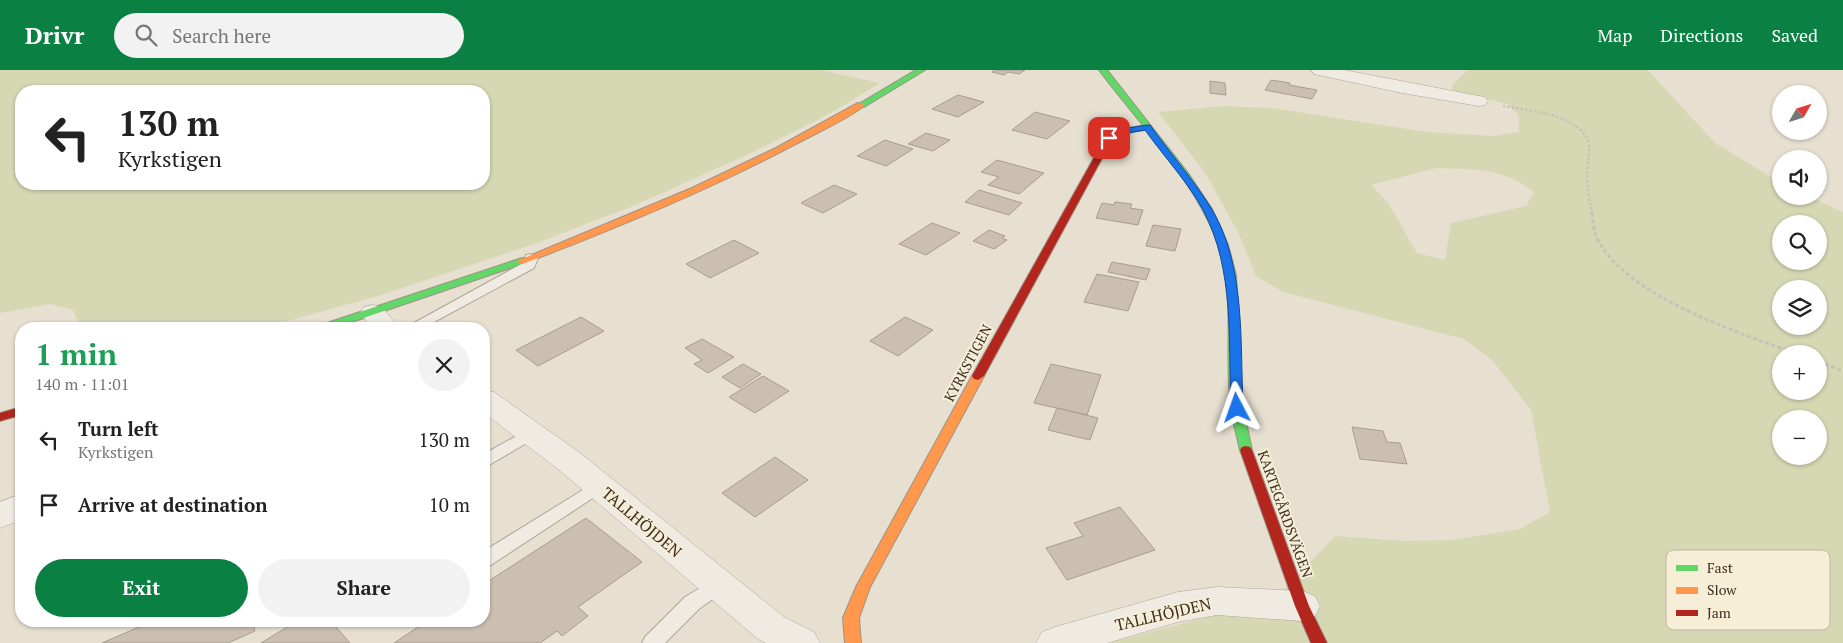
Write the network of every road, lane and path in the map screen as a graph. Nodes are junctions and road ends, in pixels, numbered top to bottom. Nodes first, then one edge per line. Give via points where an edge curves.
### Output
1 (921, 70) edge
2 (1102, 70) edge
3 (1320, 70) edge
4 (1479, 101) joint
5 (1147, 127) junction
6 (531, 258) junction
7 (380, 321) edge
8 (423, 322) edge
9 (1776, 345) edge
10 (1827, 365) edge
11 (1843, 371) edge
12 (490, 403) edge
13 (15, 413) edge
14 (0, 417) edge
15 (531, 433) junction
16 (490, 458) edge
17 (599, 486) junction
18 (15, 509) edge
19 (0, 516) edge
20 (490, 556) edge
21 (718, 585) junction
22 (1302, 606) junction
23 (652, 643) edge
24 (801, 643) edge
25 (853, 643) edge
26 (1056, 643) edge
27 (1319, 643) edge

1 - 6 street via 830,123 722,178
2 - 5 street, KARTEGÅRDSVÄGEN
3 - 4 street
4 - 9 path via 1558,118 1579,128 1586,134 1589,146 1587,179 1597,240 1612,258 1647,288
5 - 22 street, KARTEGÅRDSVÄGEN via 1207,209 1223,245 1231,275 1234,364 1239,418 1247,455
5 - 25 street, KYRKSTIGEN via 1109,138 863,587 851,618
6 - 7 street
6 - 8 lane via 529,265
10 - 11 path
12 - 15 street, TALLHÖJDEN
13 - 14 street
15 - 16 lane
15 - 17 street, TALLHÖJDEN
17 - 20 lane
17 - 21 street, TALLHÖJDEN
18 - 19 street
21 - 23 lane via 692,603
21 - 24 street, TALLHÖJDEN via 771,628
22 - 26 street, TALLHÖJDEN via 1242,601 1207,603 1140,617
22 - 27 street, KARTEGÅRDSVÄGEN

